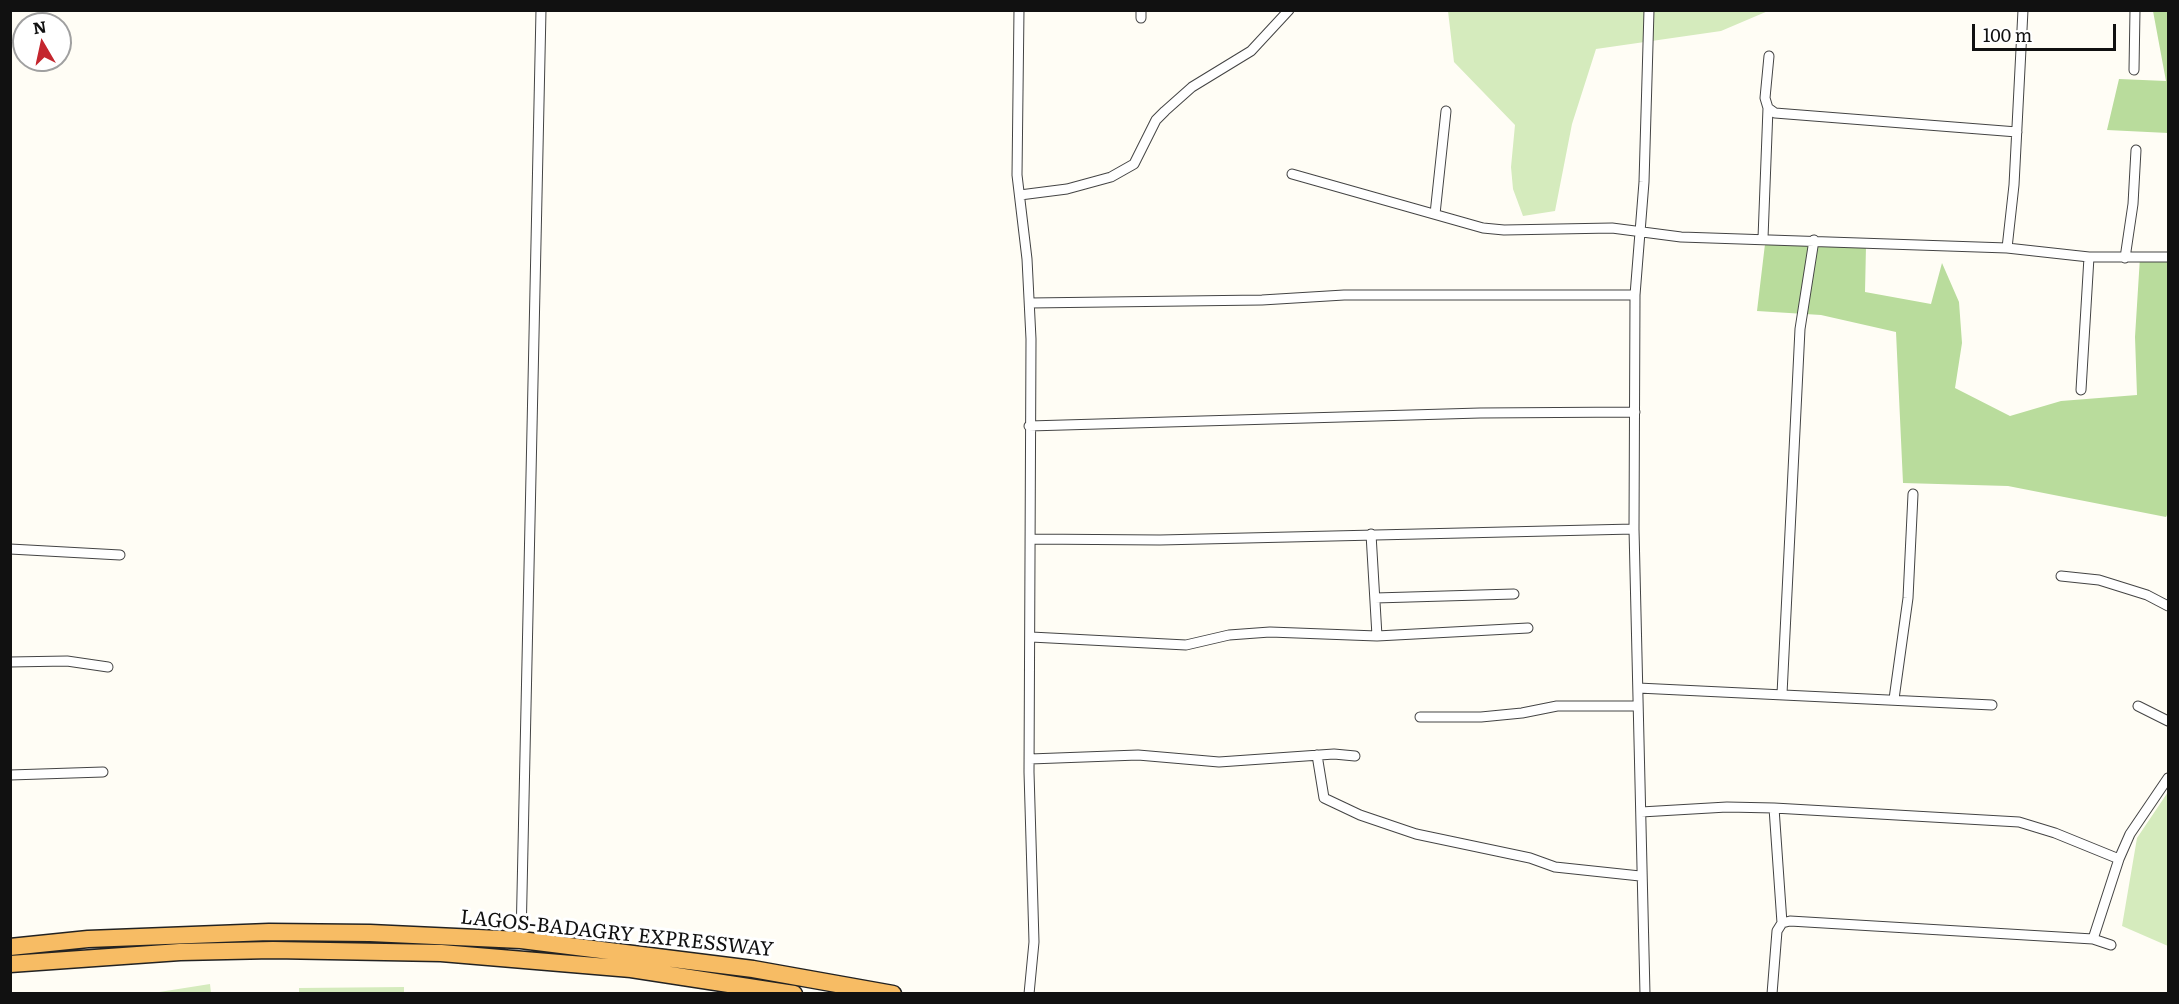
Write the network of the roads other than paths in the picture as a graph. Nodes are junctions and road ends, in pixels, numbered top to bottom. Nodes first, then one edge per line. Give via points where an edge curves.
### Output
1 (541, 10) edge
2 (1019, 10) edge
3 (1289, 10) edge
4 (1649, 10) edge
5 (2023, 10) edge
6 (2135, 10) edge
7 (1769, 56) dead end
8 (2134, 70) dead end
9 (1768, 108) junction
10 (1446, 111) dead end
11 (2017, 132) junction
12 (2136, 150) dead end
13 (1292, 174) dead end
14 (1020, 195) junction
15 (1435, 214) junction
16 (1640, 231) junction
17 (1763, 238) junction
18 (1814, 240) junction
19 (2007, 248) junction
20 (2089, 257) junction
21 (2169, 257) edge
22 (2125, 258) junction
23 (1635, 294) junction
24 (1030, 303) junction
25 (2082, 390) dead end
26 (1635, 412) junction
27 (1029, 426) junction
28 (1913, 494) dead end
29 (1634, 530) junction
30 (1371, 534) junction
31 (1030, 539) junction
32 (10, 549) edge
33 (120, 555) dead end
34 (2061, 576) dead end
35 (1514, 594) dead end
36 (1375, 598) junction
37 (2169, 606) edge
38 (1528, 628) dead end
39 (1377, 636) junction
40 (1031, 637) junction
41 (10, 662) edge
42 (108, 667) dead end
43 (1638, 688) junction
44 (1782, 694) junction
45 (1894, 699) junction
46 (1992, 705) dead end
47 (1638, 706) junction
48 (2138, 706) dead end
49 (1420, 717) dead end
50 (2169, 721) edge
51 (1317, 755) junction
52 (1355, 756) dead end
53 (1030, 759) junction
54 (103, 772) dead end
55 (10, 775) edge
56 (2169, 778) edge
57 (1774, 808) junction
58 (1641, 812) junction
59 (2118, 859) junction
60 (1640, 876) junction
61 (1782, 923) junction
62 (2093, 939) junction
63 (520, 940) junction
64 (2111, 945) dead end
65 (10, 947) edge
66 (10, 964) edge
67 (760, 991) edge
68 (794, 993) edge
69 (893, 993) edge
70 (1029, 993) edge
71 (1644, 993) edge
72 (1772, 993) edge

1 - 63 street
2 - 14 street
3 - 14 street via 1251,51 1192,87 1165,111 1156,120 1134,164 1111,177 1067,189
4 - 16 street
5 - 11 street
6 - 8 street
7 - 9 street via 1765,98
9 - 11 street via 1775,113
9 - 17 street
10 - 15 street
11 - 19 street
12 - 22 street
13 - 15 street
14 - 24 street
15 - 16 street via 1504,230
16 - 17 street via 1681,237
16 - 23 street
17 - 18 street
18 - 19 street
18 - 44 street via 1800,329
19 - 20 street
20 - 22 street
20 - 25 street
21 - 22 street
23 - 24 street via 1344,295
23 - 26 street
24 - 27 street
26 - 27 street
26 - 29 street
27 - 31 street
28 - 45 street via 1908,598
29 - 30 street
29 - 43 street
30 - 31 street
30 - 36 street
31 - 40 street
32 - 33 street
34 - 37 street via 2099,580
35 - 36 street
36 - 39 street
38 - 39 street
39 - 40 street via 1270,632 1229,635 1185,645
40 - 53 street
41 - 42 street
43 - 44 street
43 - 47 street
44 - 45 street
45 - 46 street
47 - 49 street via 1557,706 1491,716
47 - 58 street
48 - 50 street
51 - 52 street
51 - 53 street via 1219,762 1138,755
51 - 60 street via 1324,798 1360,815 1416,834 1555,867
53 - 70 street via 1034,942
54 - 55 street
56 - 59 street via 2130,834
57 - 58 street
57 - 59 street via 2019,822
57 - 61 street
58 - 60 street
59 - 62 street
60 - 71 street
61 - 62 street
61 - 72 street via 1777,931
62 - 64 street
63 - 65 highway, LAGOS-BADAGRY EXPRESSWAY via 269,932 88,939
63 - 69 highway, LAGOS-BADAGRY EXPRESSWAY via 753,969
66 - 67 highway, LAGOS-BADAGRY EXPRESSWAY via 180,952 441,953 631,969
67 - 68 highway, LAGOS-BADAGRY EXPRESSWAY

